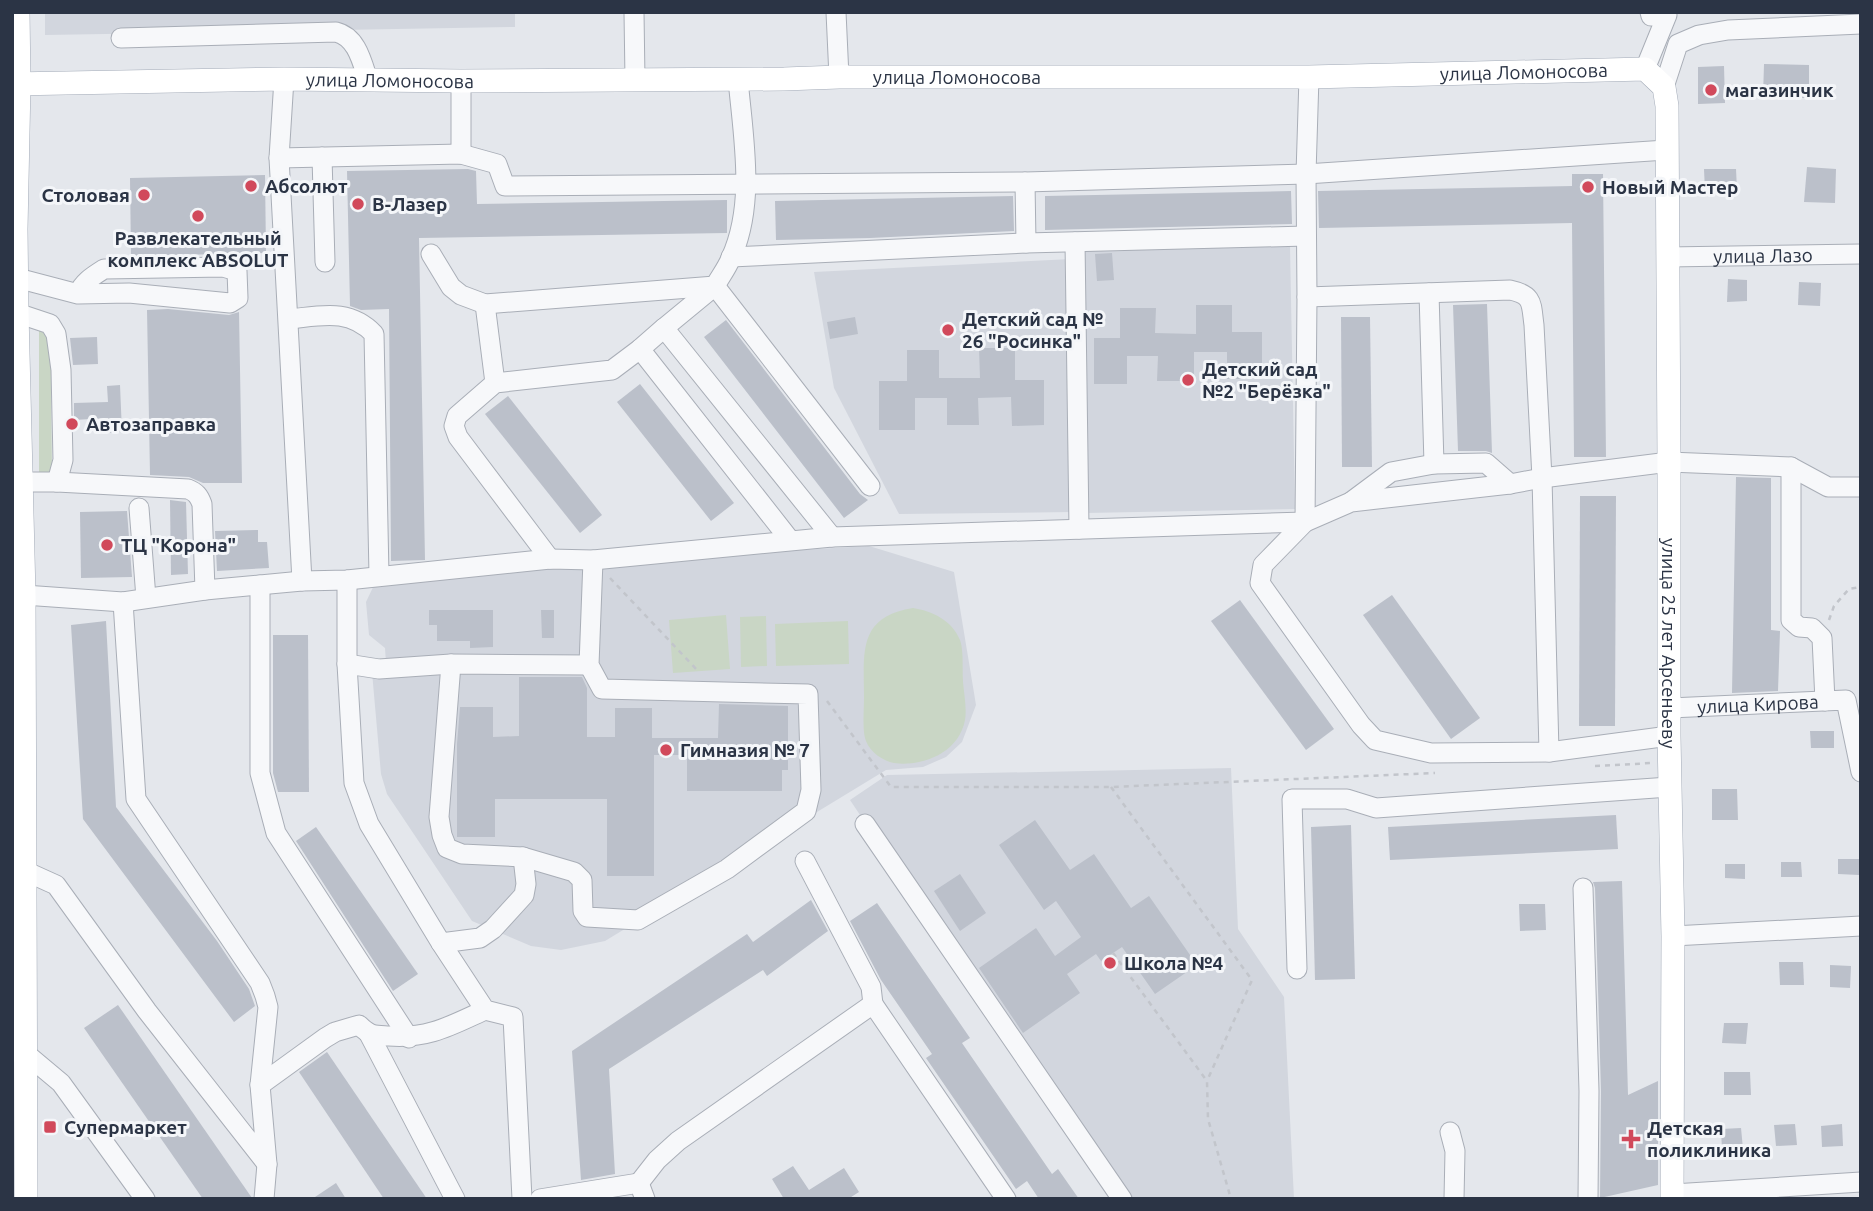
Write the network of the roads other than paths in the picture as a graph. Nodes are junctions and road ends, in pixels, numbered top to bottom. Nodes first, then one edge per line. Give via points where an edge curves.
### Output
1 (18, 12) edge
2 (634, 12) edge
3 (835, 12) edge
4 (1650, 12) edge
5 (1861, 24) edge
6 (121, 38) dead end
7 (1645, 69) junction
8 (839, 77) junction
9 (1309, 77) junction
10 (284, 79) junction
11 (738, 79) junction
12 (368, 80) junction
13 (635, 80) junction
14 (461, 81) junction
15 (16, 84) edge
16 (1664, 87) junction
17 (1666, 150) junction
18 (461, 154) junction
19 (322, 157) junction
20 (279, 158) junction
21 (1306, 174) junction
22 (1024, 182) junction
23 (746, 184) junction
24 (1306, 236) junction
25 (1075, 242) junction
26 (1026, 243) junction
27 (432, 254) dead end
28 (1861, 254) edge
29 (732, 257) junction
30 (1667, 257) junction
31 (325, 262) dead end
32 (17, 278) junction
33 (715, 286) junction
34 (1429, 293) junction
35 (78, 294) junction
36 (1307, 298) junction
37 (485, 304) junction
38 (17, 313) junction
39 (289, 318) junction
40 (664, 328) junction
41 (640, 349) junction
42 (495, 383) junction
43 (1669, 461) junction
44 (1434, 464) junction
45 (1791, 467) junction
46 (1542, 478) junction
47 (20, 482) junction
48 (57, 482) junction
49 (1510, 484) junction
50 (870, 486) dead end
51 (1861, 487) edge
52 (1351, 502) junction
53 (139, 508) dead end
54 (1305, 522) junction
55 (1079, 529) junction
56 (832, 537) junction
57 (790, 540) junction
58 (550, 559) junction
59 (593, 560) junction
60 (379, 575) junction
61 (347, 580) junction
62 (302, 581) junction
63 (260, 585) junction
64 (205, 590) junction
65 (18, 596) edge
66 (146, 598) junction
67 (123, 602) junction
68 (347, 664) junction
69 (451, 664) junction
70 (589, 665) junction
71 (1825, 701) junction
72 (1670, 708) junction
73 (1669, 736) junction
74 (1549, 752) junction
75 (1861, 772) edge
76 (1669, 787) junction
77 (865, 824) dead end
78 (523, 856) junction
79 (805, 862) dead end
80 (25, 871) junction
81 (1583, 888) dead end
82 (1861, 926) edge
83 (1673, 936) junction
84 (441, 943) junction
85 (1297, 969) dead end
86 (873, 1004) junction
87 (485, 1010) junction
88 (369, 1034) junction
89 (409, 1038) junction
90 (18, 1052) edge
91 (260, 1085) junction
92 (1450, 1132) dead end
93 (267, 1164) junction
94 (1861, 1182) edge
95 (642, 1191) edge
96 (1672, 1196) edge
97 (26, 1199) edge
98 (145, 1199) edge
99 (264, 1199) edge
100 (455, 1199) edge
101 (522, 1199) edge
102 (540, 1199) edge
103 (1006, 1199) edge
104 (1122, 1199) edge
105 (1454, 1199) edge
106 (1588, 1199) edge

1 - 15 main road
2 - 13 street
3 - 8 street
4 - 7 street via 1651,16 1667,15
5 - 16 street via 1699,35 1678,44
6 - 12 street via 336,32 355,46
7 - 9 main road, улица Ломоносова
7 - 16 main road
8 - 9 main road, улица Ломоносова
8 - 11 main road, улица Ломоносова
9 - 21 street
10 - 12 main road, улица Ломоносова
10 - 15 main road, улица Ломоносова
10 - 20 street
11 - 13 main road, улица Ломоносова
11 - 23 street
12 - 14 main road, улица Ломоносова
13 - 14 main road, улица Ломоносова
14 - 18 street
15 - 32 main road
16 - 17 main road, улица 25 лет Арсеньеву
17 - 21 street
17 - 30 main road, улица 25 лет Арсеньеву
18 - 19 street
18 - 23 street via 497,164 505,186
19 - 20 street
19 - 31 street
20 - 39 street
21 - 22 street
21 - 24 street
22 - 23 street
22 - 26 street
23 - 29 street via 743,222
24 - 25 street
24 - 36 street
25 - 26 street
25 - 55 street
26 - 29 street
27 - 37 street via 451,287
28 - 30 street, улица Лазо
29 - 33 street
30 - 43 main road, улица 25 лет Арсеньеву
32 - 35 street
32 - 38 main road
33 - 37 street
33 - 40 street
33 - 50 street
34 - 36 street
34 - 44 street
34 - 46 street via 1510,290 1522,292 1530,301
35 - 35 street via 81,286 104,269 223,267 237,271 238,298 230,303 129,293
36 - 54 street
37 - 42 street
38 - 47 main road
38 - 48 street via 50,324 56,334 63,460
39 - 60 street via 340,315 363,323 374,334
39 - 62 street
40 - 41 street
40 - 56 street
41 - 42 street via 612,370
41 - 57 street
42 - 58 street via 457,416 454,426
43 - 45 street
43 - 46 street
43 - 72 main road, улица 25 лет Арсеньеву
44 - 49 street via 1486,463
44 - 52 street via 1391,472
45 - 51 street via 1828,487
45 - 71 street via 1790,620 1799,627 1812,628 1822,638
46 - 49 street
46 - 74 street
47 - 48 street
47 - 65 main road
48 - 64 street via 194,492 202,504
49 - 52 street
52 - 54 street
53 - 66 street
54 - 55 street
54 - 74 street via 1263,565 1260,583 1375,740 1431,753
55 - 56 street
56 - 57 street
57 - 59 street
58 - 59 street
58 - 60 street
59 - 70 street
60 - 61 street
61 - 62 street
61 - 68 street
62 - 63 street
63 - 64 street
63 - 89 street via 260,773 276,833
64 - 66 street
65 - 67 street
65 - 80 main road
66 - 67 street
67 - 91 street via 136,799 260,983 268,1007
68 - 69 street via 379,669
68 - 84 street via 354,783 369,824
69 - 70 street
69 - 78 street via 439,817 442,835 447,848 462,855
70 - 78 street via 602,689 808,694 811,790 806,811 727,869 638,920 587,917 582,880 574,872
71 - 72 street, улица Кирова
71 - 75 street, улица Кирова via 1846,700
72 - 73 main road, улица 25 лет Арсеньеву
72 - 83 main road
73 - 74 street
73 - 76 main road, улица 25 лет Арсеньеву
76 - 83 main road, улица 25 лет Арсеньеву
76 - 85 street via 1376,808 1347,799 1292,799
77 - 104 street
78 - 84 street via 524,895 493,929 480,938
79 - 86 street via 871,987
80 - 90 main road
80 - 93 street via 56,885
81 - 106 street
82 - 83 street
83 - 96 main road, улица 25 лет Арсеньеву
84 - 87 street
86 - 95 street via 678,1141 657,1160
86 - 103 street
87 - 89 street via 432,1034
87 - 101 street via 513,1017
88 - 89 street
88 - 91 street via 359,1025 335,1032
88 - 100 street
90 - 97 main road
90 - 98 street via 61,1083
91 - 93 street
92 - 105 street via 1455,1151
93 - 99 street
94 - 96 street
95 - 102 street

